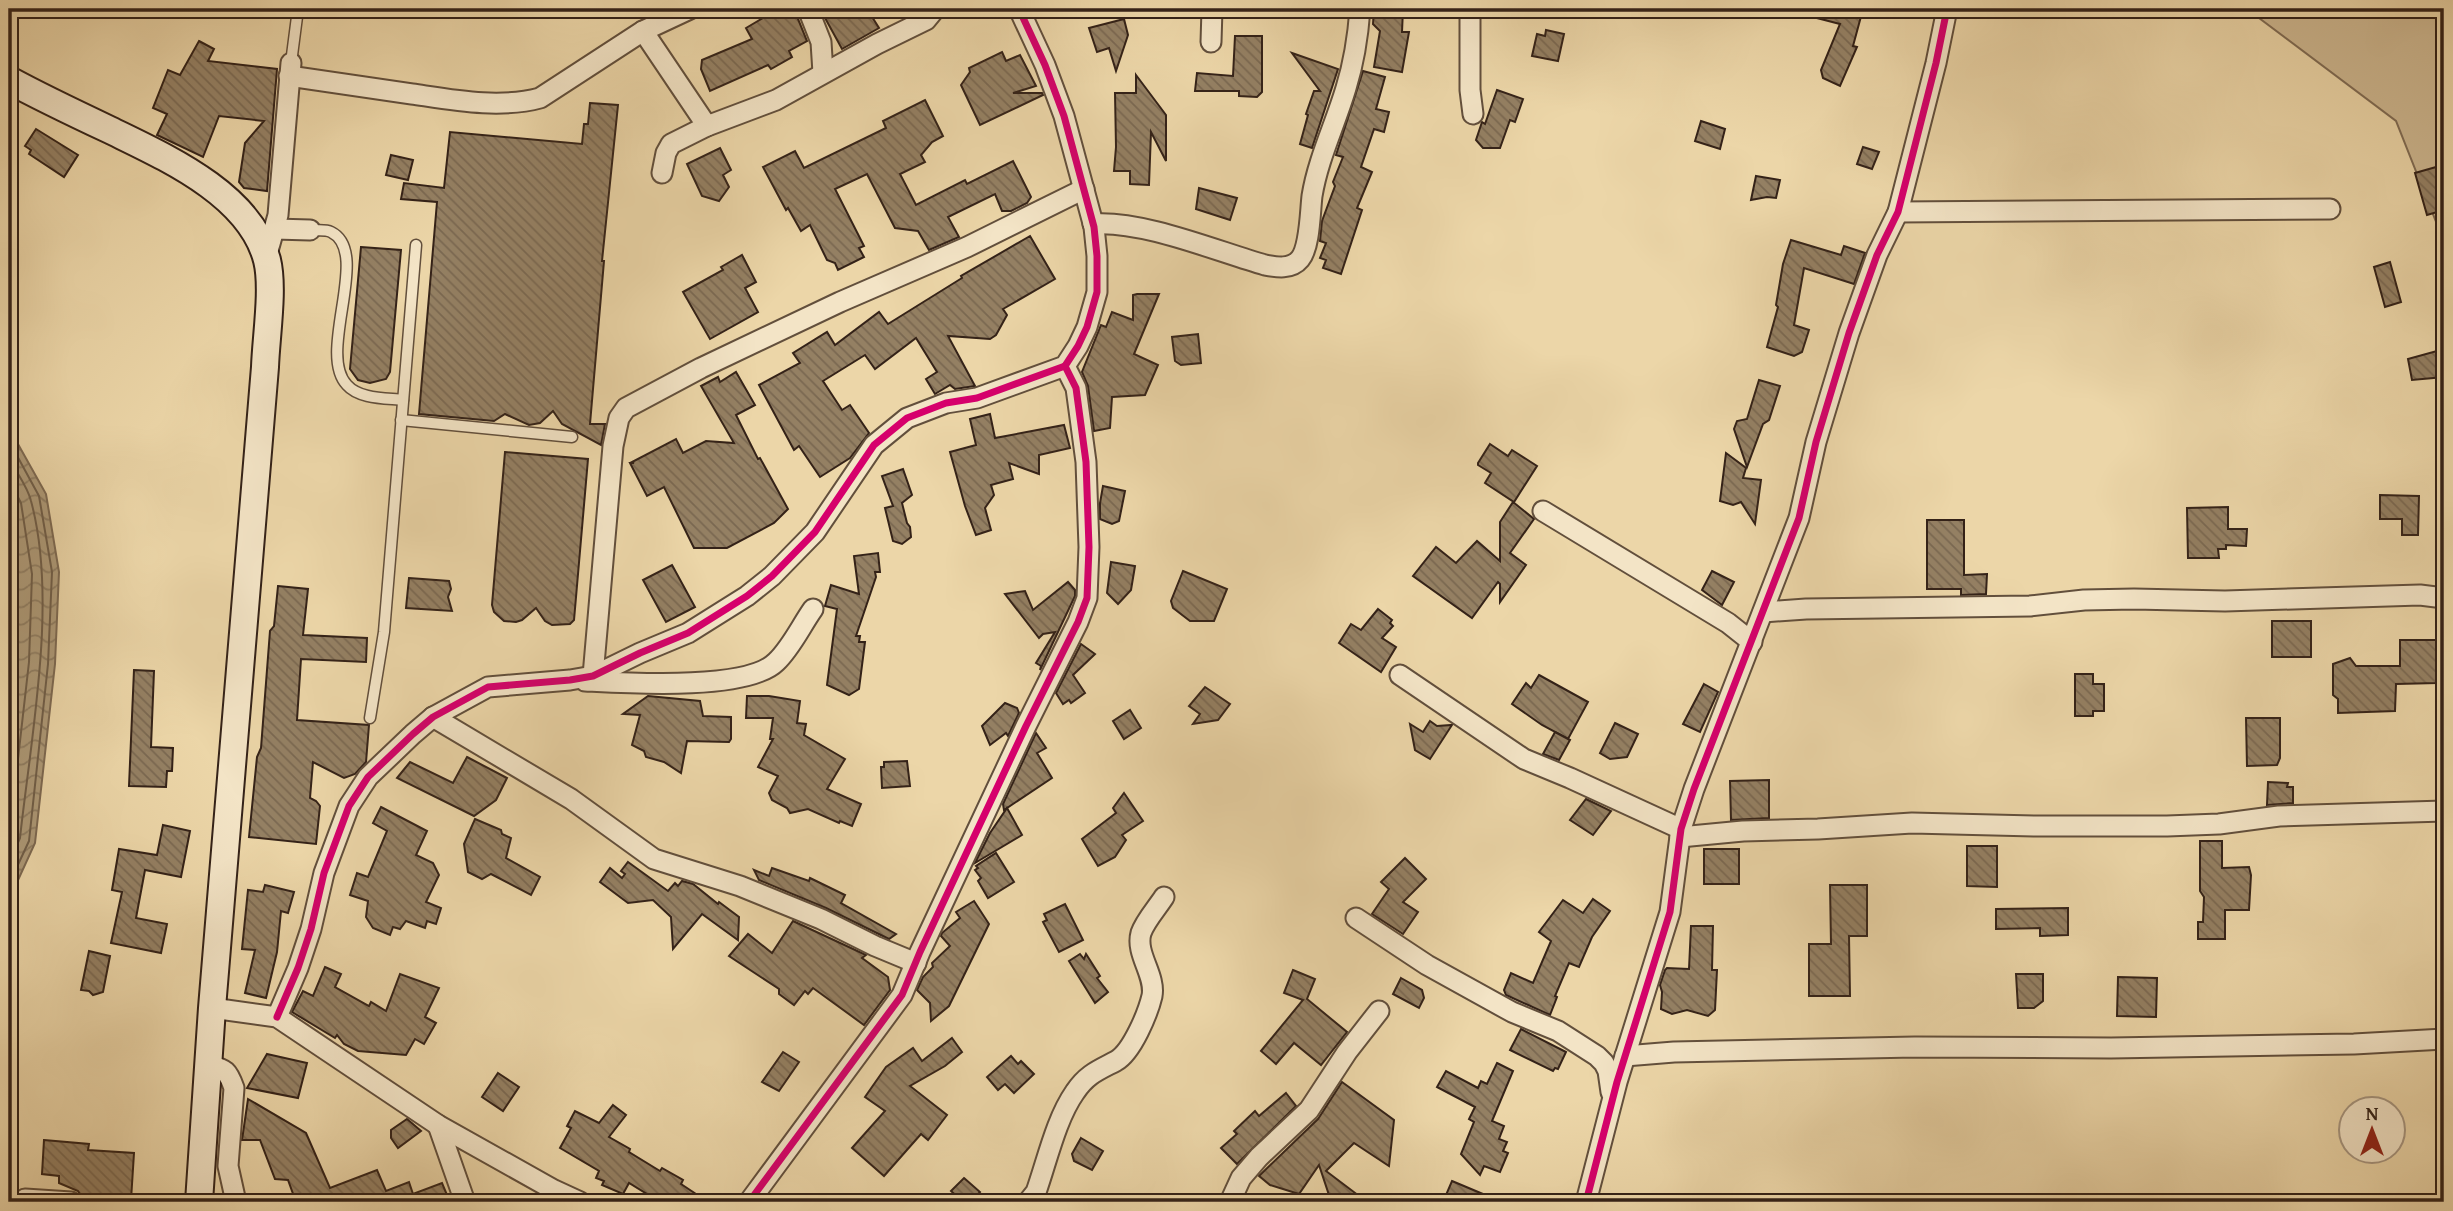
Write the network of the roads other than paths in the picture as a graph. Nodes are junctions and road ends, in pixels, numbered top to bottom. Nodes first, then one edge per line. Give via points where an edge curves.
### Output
1 (298, 9) edge
2 (690, 9) edge
3 (808, 9) edge
4 (935, 9) edge
5 (1019, 9) edge
6 (1212, 9) edge
7 (1360, 9) edge
8 (1470, 9) edge
9 (1947, 9) edge
10 (643, 30) junction
11 (1211, 42) dead end
12 (290, 70) junction
13 (823, 74) junction
14 (9, 80) edge
15 (1473, 114) dead end
16 (708, 127) junction
17 (662, 173) dead end
18 (1084, 189) junction
19 (2330, 209) dead end
20 (1898, 212) junction
21 (1093, 224) junction
22 (275, 229) junction
23 (310, 230) joint
24 (416, 245) dead end
25 (266, 258) junction
26 (1065, 366) junction
27 (403, 400) junction
28 (401, 420) junction
29 (572, 437) dead end
30 (1543, 511) dead end
31 (2444, 598) edge
32 (813, 609) dead end
33 (1763, 612) junction
34 (1752, 642) junction
35 (593, 676) junction
36 (1400, 676) dead end
37 (570, 680) junction
38 (433, 717) junction
39 (370, 718) dead end
40 (2444, 811) edge
41 (1681, 833) junction
42 (1164, 897) dead end
43 (1356, 918) dead end
44 (916, 963) junction
45 (212, 1008) junction
46 (1379, 1010) dead end
47 (277, 1017) junction
48 (2444, 1039) edge
49 (1625, 1056) junction
50 (208, 1065) junction
51 (1612, 1100) junction
52 (438, 1125) junction
53 (25, 1199) dead end
54 (71, 1202) edge
55 (199, 1202) edge
56 (236, 1202) edge
57 (466, 1202) edge
58 (580, 1202) edge
59 (749, 1202) edge
60 (1028, 1202) edge
61 (1230, 1202) edge
62 (1586, 1202) edge

1 - 12 lane
2 - 10 street
3 - 13 street via 821,42
4 - 13 street via 926,20
5 - 18 street via 1064,116
6 - 11 street
7 - 21 street via 1354,59 1320,161 1305,247 1296,263 1278,268 1139,228
8 - 15 street
9 - 20 street
10 - 12 street via 540,98 518,103 431,97
10 - 16 street
12 - 22 street
13 - 16 street via 775,100
14 - 25 main road via 205,181 232,204
16 - 17 street via 671,144
18 - 21 street
18 - 35 street via 714,362 626,408 613,446
19 - 20 street
20 - 33 street via 1849,333 1798,518
21 - 26 street via 1097,292 1087,327
22 - 23 street
22 - 25 street
23 - 27 lane via 329,231 344,249 346,279 337,363 346,385 374,397
24 - 27 lane
25 - 45 main road via 257,478
26 - 35 street via 906,418 874,445 815,531 772,576 688,633
26 - 44 street via 1076,388 1086,462 1087,597
27 - 28 lane
28 - 29 lane
28 - 39 lane via 384,632
30 - 34 street
31 - 33 street via 2084,600 2030,606
32 - 37 street via 777,662 764,671 691,682
33 - 34 street
34 - 41 street
35 - 37 street
36 - 41 street via 1524,760
37 - 38 street via 488,687
38 - 44 street via 571,799 654,859 740,886
38 - 47 street via 368,777 349,806 324,873 312,929
40 - 41 street via 2279,816 2167,826 1912,823
41 - 49 street via 1670,912
42 - 60 street via 1141,933 1153,993 1142,1023 1118,1060 1104,1065 1076,1090 1063,1111 1036,1192
43 - 51 street via 1427,965 1512,1012 1558,1031 1597,1056 1608,1071
44 - 59 street via 886,1021
45 - 47 street
45 - 50 main road
46 - 61 street via 1309,1110 1241,1178
47 - 52 street
48 - 49 street
49 - 51 street
50 - 55 main road
50 - 56 street via 224,1069 234,1088 228,1166
51 - 62 street
52 - 57 street
52 - 58 street
53 - 54 street

